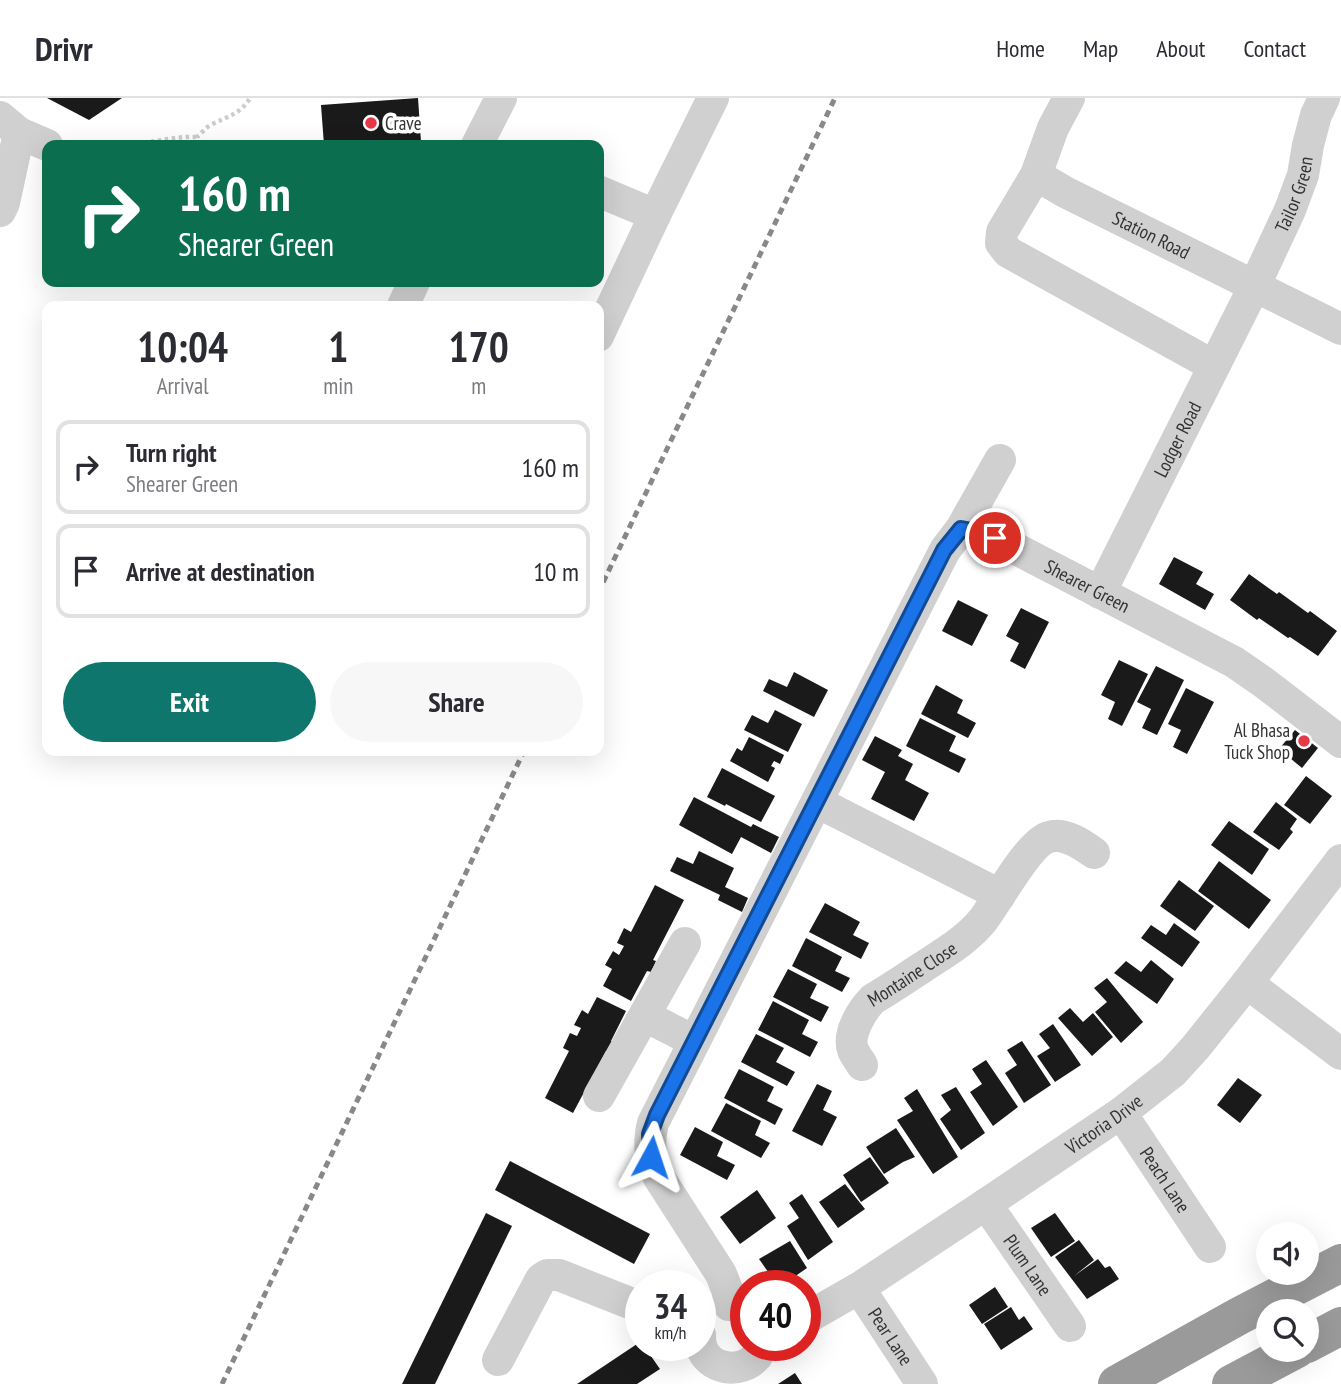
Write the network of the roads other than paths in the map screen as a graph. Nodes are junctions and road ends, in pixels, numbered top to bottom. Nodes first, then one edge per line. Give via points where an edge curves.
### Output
1 (501, 98) edge
2 (713, 98) edge
3 (1069, 98) edge
4 (1324, 98) edge
5 (9, 125) edge
6 (485, 140) edge
7 (42, 142) edge
8 (1037, 175) junction
9 (604, 194) edge
10 (0, 211) edge
11 (655, 215) junction
12 (1254, 287) junction
13 (604, 323) edge
14 (1341, 330) edge
15 (1214, 366) junction
16 (1000, 460) dead end
17 (967, 518) junction
18 (1100, 593) junction
19 (1341, 741) edge
20 (817, 802) junction
21 (1094, 853) dead end
22 (1341, 860) edge
23 (1000, 895) junction
24 (685, 943) dead end
25 (1247, 983) junction
26 (645, 1016) junction
27 (694, 1041) junction
28 (1341, 1054) edge
29 (862, 1065) dead end
30 (599, 1096) dead end
31 (1121, 1113) junction
32 (986, 1204) junction
33 (1210, 1247) dead end
34 (1341, 1263) edge
35 (859, 1288) junction
36 (730, 1295) edge
37 (625, 1301) edge
38 (821, 1310) edge
39 (1070, 1325) dead end
40 (1341, 1326) edge
41 (1319, 1338) edge
42 (498, 1360) dead end
43 (712, 1361) edge
44 (1272, 1362) edge
45 (735, 1370) edge
46 (922, 1384) edge
47 (1118, 1384) edge
48 (1231, 1384) edge

1 - 6 street
2 - 11 street
3 - 8 street
4 - 12 street, Tailor Green via 1303,175
5 - 7 street
5 - 10 street
8 - 12 street, Station Road
8 - 15 street via 1002,232 1001,243 1008,252
9 - 11 street
11 - 13 street
12 - 14 street, Station Road
12 - 15 street, Lodger Road
15 - 18 street, Lodger Road
16 - 17 street
17 - 18 street, Shearer Green via 982,533
17 - 20 street via 944,550
18 - 19 street, Shearer Green via 1234,662
20 - 23 street
20 - 27 street
21 - 23 street, Montaine Close via 1079,843 1050,836 1034,847
22 - 25 street, Victoria Drive
23 - 29 street, Montaine Close via 961,942 867,1005 852,1043
24 - 26 street
25 - 28 street
25 - 31 street, Victoria Drive via 1185,1060
26 - 27 street
26 - 30 street
27 - 36 street via 653,1123 651,1157 658,1177
31 - 32 street, Victoria Drive
31 - 33 street, Peach Lane
32 - 35 street, Victoria Drive
32 - 39 street, Plum Lane
34 - 47 highway
35 - 38 street, Victoria Drive
35 - 46 street, Pear Lane
37 - 42 street via 559,1275 547,1275
40 - 41 highway
43 - 45 street
44 - 48 highway

